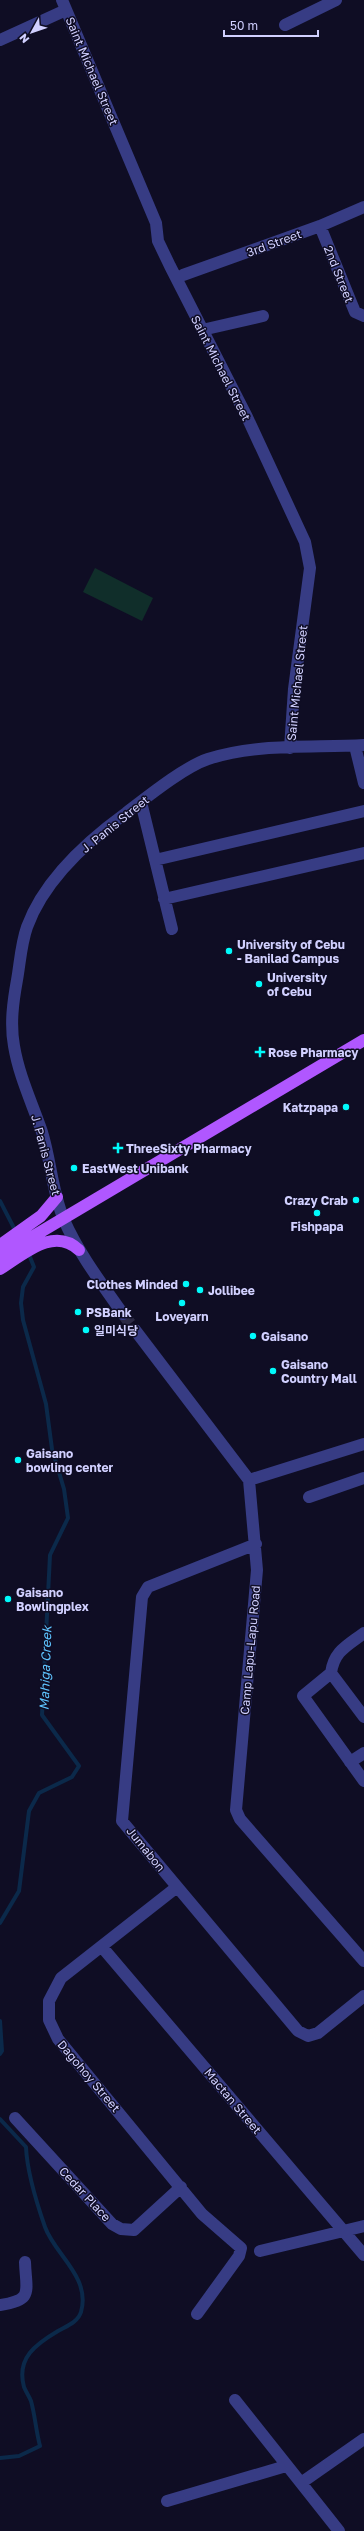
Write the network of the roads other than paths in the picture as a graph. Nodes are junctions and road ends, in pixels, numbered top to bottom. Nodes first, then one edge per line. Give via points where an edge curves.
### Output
1 (336, 0) edge
2 (64, 5) edge
3 (285, 25) dead end
4 (0, 40) edge
5 (364, 207) edge
6 (320, 226) junction
7 (183, 275) dead end
8 (263, 316) dead end
9 (364, 316) edge
10 (202, 330) junction
11 (359, 746) edge
12 (290, 748) junction
13 (364, 783) edge
14 (141, 802) junction
15 (364, 811) edge
16 (364, 853) edge
17 (155, 860) junction
18 (164, 899) junction
19 (172, 929) dead end
20 (364, 1040) edge
21 (56, 1197) junction
22 (64, 1219) junction
23 (39, 1240) junction
24 (0, 1245) edge
25 (79, 1250) junction
26 (0, 1256) edge
27 (0, 1268) edge
28 (123, 1314) tunnel mouth
29 (135, 1330) tunnel mouth
30 (364, 1444) edge
31 (364, 1478) edge
32 (249, 1480) junction
33 (309, 1497) dead end
34 (256, 1544) junction
35 (364, 1633) edge
36 (331, 1673) junction
37 (364, 1716) edge
38 (364, 1753) edge
39 (350, 1762) junction
40 (364, 1781) edge
41 (176, 1887) junction
42 (102, 1947) junction
43 (364, 1961) edge
44 (364, 1996) edge
45 (15, 2118) dead end
46 (181, 2187) junction
47 (364, 2226) edge
48 (343, 2231) junction
49 (260, 2251) dead end
50 (364, 2256) edge
51 (25, 2262) dead end
52 (0, 2305) edge
53 (198, 2314) dead end
54 (235, 2400) dead end
55 (364, 2439) edge
56 (286, 2466) junction
57 (301, 2483) junction
58 (167, 2501) dead end
59 (339, 2531) edge

1 - 3 street
2 - 4 street
2 - 10 street, Saint Michael Street via 156,223 158,240
5 - 6 street, 3rd Street
6 - 7 street, 3rd Street
6 - 9 street, 2nd Street via 355,312
8 - 10 street
10 - 12 street, Saint Michael Street via 250,424 305,542 310,568 294,689
11 - 12 street, J. Panis Street
11 - 13 street
12 - 14 street, J. Panis Street via 251,749 206,760
14 - 17 street
14 - 21 street, J. Panis Street via 96,837 59,874 46,891 27,927 22,949 13,1003 13,1044 42,1134
15 - 17 street
16 - 18 street
17 - 18 street
18 - 19 street
20 - 22 main road
21 - 22 street, J. Panis Street
21 - 24 main road via 41,1216
22 - 23 main road
22 - 25 street
23 - 25 main road via 61,1239
23 - 26 main road
23 - 27 main road
25 - 28 street
29 - 32 street
30 - 32 street
31 - 33 street
32 - 34 street, Camp Lapu-Lapu Road
34 - 41 street, Jumabon via 148,1587 142,1598 122,1821
34 - 43 street, Camp Lapu-Lapu Road via 257,1570 236,1810 240,1819
35 - 36 street via 337,1654
36 - 37 street
36 - 39 street via 303,1696
38 - 39 street
39 - 40 street
41 - 42 street, Dagohoy Street
41 - 44 street, Jumabon via 298,2031 308,2036 318,2033
42 - 46 street, Dagohoy Street via 61,1978 49,2001 49,2020 58,2040
42 - 48 street, Mactan Street
45 - 46 street, Cedar Place via 112,2224 121,2229 134,2230
46 - 53 street, Dagohoy Street via 202,2214 241,2248 239,2256
47 - 48 street
48 - 49 street
48 - 50 street, Mactan Street
51 - 52 street via 26,2293 23,2299
54 - 56 street
55 - 57 street
56 - 57 street
56 - 58 street
57 - 59 street

